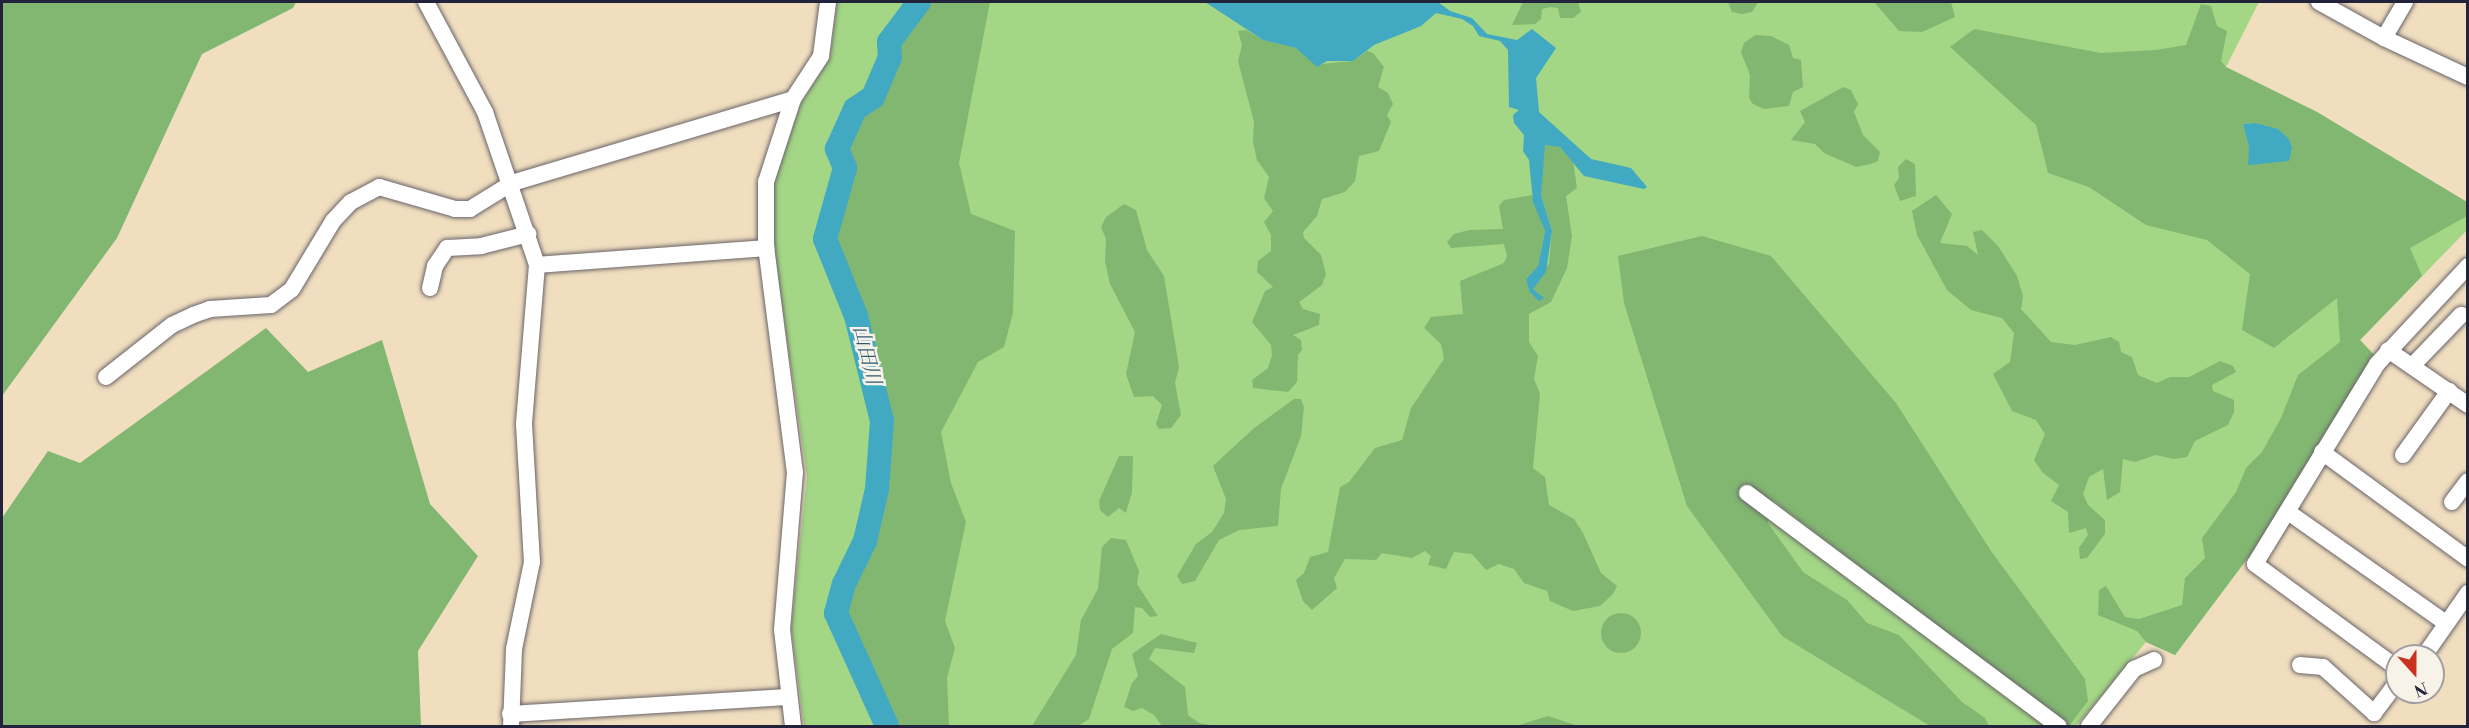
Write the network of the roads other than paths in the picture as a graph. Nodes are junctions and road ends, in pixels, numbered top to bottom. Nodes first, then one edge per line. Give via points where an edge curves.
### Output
1 (426, 2) edge
2 (828, 2) edge
3 (2319, 2) edge
4 (2405, 2) edge
5 (2384, 38) junction
6 (2468, 77) edge
7 (793, 99) junction
8 (512, 183) junction
9 (528, 234) junction
10 (766, 248) junction
11 (537, 265) junction
12 (2468, 266) edge
13 (430, 288) dead end
14 (2461, 315) dead end
15 (2388, 350) junction
16 (2412, 366) junction
17 (106, 377) dead end
18 (2449, 391) junction
19 (2468, 405) edge
20 (2322, 452) junction
21 (2403, 455) dead end
22 (2468, 481) edge
23 (1747, 493) dead end
24 (2452, 502) dead end
25 (2288, 512) junction
26 (2468, 559) edge
27 (2468, 593) edge
28 (2446, 623) junction
29 (2432, 644) edge
30 (2385, 659) edge
31 (2154, 660) dead end
32 (2300, 665) dead end
33 (787, 697) junction
34 (2385, 699) edge
35 (510, 720) edge
36 (793, 726) edge
37 (2058, 726) edge
38 (2089, 726) edge

1 - 8 street via 485,112
2 - 7 street via 821,56
3 - 5 street
4 - 5 street
5 - 6 street
7 - 8 street
7 - 10 street via 766,182
8 - 9 street
8 - 17 street via 470,209 380,188 351,202 333,221 292,289 271,305 210,309 193,315 172,325
9 - 11 street
9 - 13 street via 481,246 447,248 435,266
10 - 11 street
10 - 33 street via 795,473 782,630
11 - 35 street via 524,424 532,562 514,649
12 - 15 street
14 - 16 street
15 - 16 street
15 - 20 street
16 - 18 street
18 - 19 street
18 - 21 street
20 - 25 street
20 - 26 street
22 - 24 street
23 - 37 street
25 - 28 street
25 - 30 street via 2255,564
27 - 28 street
28 - 29 street
31 - 38 street via 2134,669
32 - 34 street via 2324,667 2374,713
33 - 35 street
33 - 36 street

